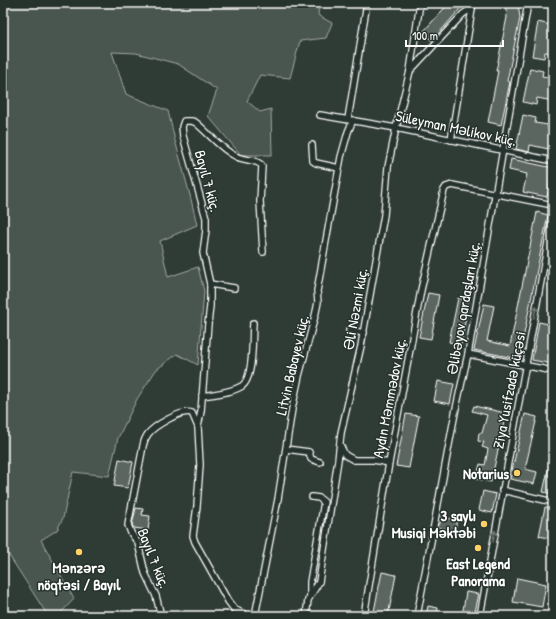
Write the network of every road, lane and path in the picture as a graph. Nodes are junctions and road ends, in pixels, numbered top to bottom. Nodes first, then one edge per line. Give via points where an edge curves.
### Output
1 (367, 3) edge
2 (420, 3) edge
3 (528, 3) edge
4 (473, 5) edge
5 (410, 71) junction
6 (320, 115) dead end
7 (351, 120) junction
8 (396, 128) junction
9 (451, 140) junction
10 (312, 145) dead end
11 (503, 150) junction
12 (553, 161) edge
13 (339, 168) junction
14 (496, 194) junction
15 (553, 205) edge
16 (553, 215) edge
17 (263, 252) dead end
18 (210, 284) junction
19 (234, 288) dead end
20 (253, 323) dead end
21 (349, 330) dead end
22 (364, 332) junction
23 (468, 354) junction
24 (526, 365) junction
25 (553, 371) edge
26 (202, 396) junction
27 (198, 427) junction
28 (340, 444) junction
29 (286, 449) junction
30 (320, 462) dead end
31 (389, 463) junction
32 (502, 490) junction
33 (312, 497) dead end
34 (553, 502) edge
35 (310, 595) junction
36 (161, 616) edge
37 (248, 616) edge
38 (255, 616) edge
39 (306, 616) edge
40 (364, 616) edge
41 (417, 616) edge
42 (480, 616) edge

1 - 7 street, Litvin Babayev küç.
2 - 5 street, Əli Nəzmi küç.
3 - 11 street, Əlibəyov qardaşları küç.
4 - 5 street
4 - 9 street
5 - 8 street, Əli Nəzmi küç.
6 - 7 street, Süleyman Məlikov küç.
7 - 8 street, Süleyman Məlikov küç.
7 - 13 street, Litvin Babayev küç.
8 - 9 street, Süleyman Məlikov küç.
8 - 22 street, Əli Nəzmi küç.
9 - 11 street, Süleyman Məlikov küç.
10 - 13 street via 313,161
11 - 12 street, Süleyman Məlikov küç.
11 - 14 street, Əlibəyov qardaşları küç.
13 - 29 street, Litvin Babayev küç. via 316,291 316,312 299,376
14 - 15 street
14 - 23 street, Əlibəyov qardaşları küç.
14 - 31 street, Aydın Məmmədov küç. via 452,185 444,190 425,271
24 -> 16 street, Ziya Yusifzadə küçəsi
17 - 18 street, Bayıl 7 küç. via 261,164 232,154 195,122 184,122 183,136 206,218 203,253
18 - 19 street
18 - 26 street, Bayıl 7 küç.
20 - 26 street via 247,381 231,391
21 - 22 street
22 - 28 street, Əli Nəzmi küç.
23 - 24 street
23 - 41 street, Əlibəyov qardaşları küç.
24 - 25 street
24 - 32 street, Ziya Yusifzadə küçəsi
26 - 27 street, Bayıl 7 küç.
27 - 36 street, Bayıl 7 küç. via 192,413 178,414 149,433 144,439 141,453 128,525 138,544
27 - 37 street, Bayıl 7 küç. via 200,465 193,536 228,602 234,609
28 - 31 street via 345,455 354,460
28 - 35 street, Əli Nəzmi küç. via 319,582
29 - 30 street via 309,452 312,459
29 - 38 street, Litvin Babayev küç.
31 - 40 street, Aydın Məmmədov küç.
32 - 34 street
42 -> 32 street, Ziya Yusifzadə küçəsi
33 - 35 street via 320,498 324,502
35 - 39 street, Əli Nəzmi küç.

